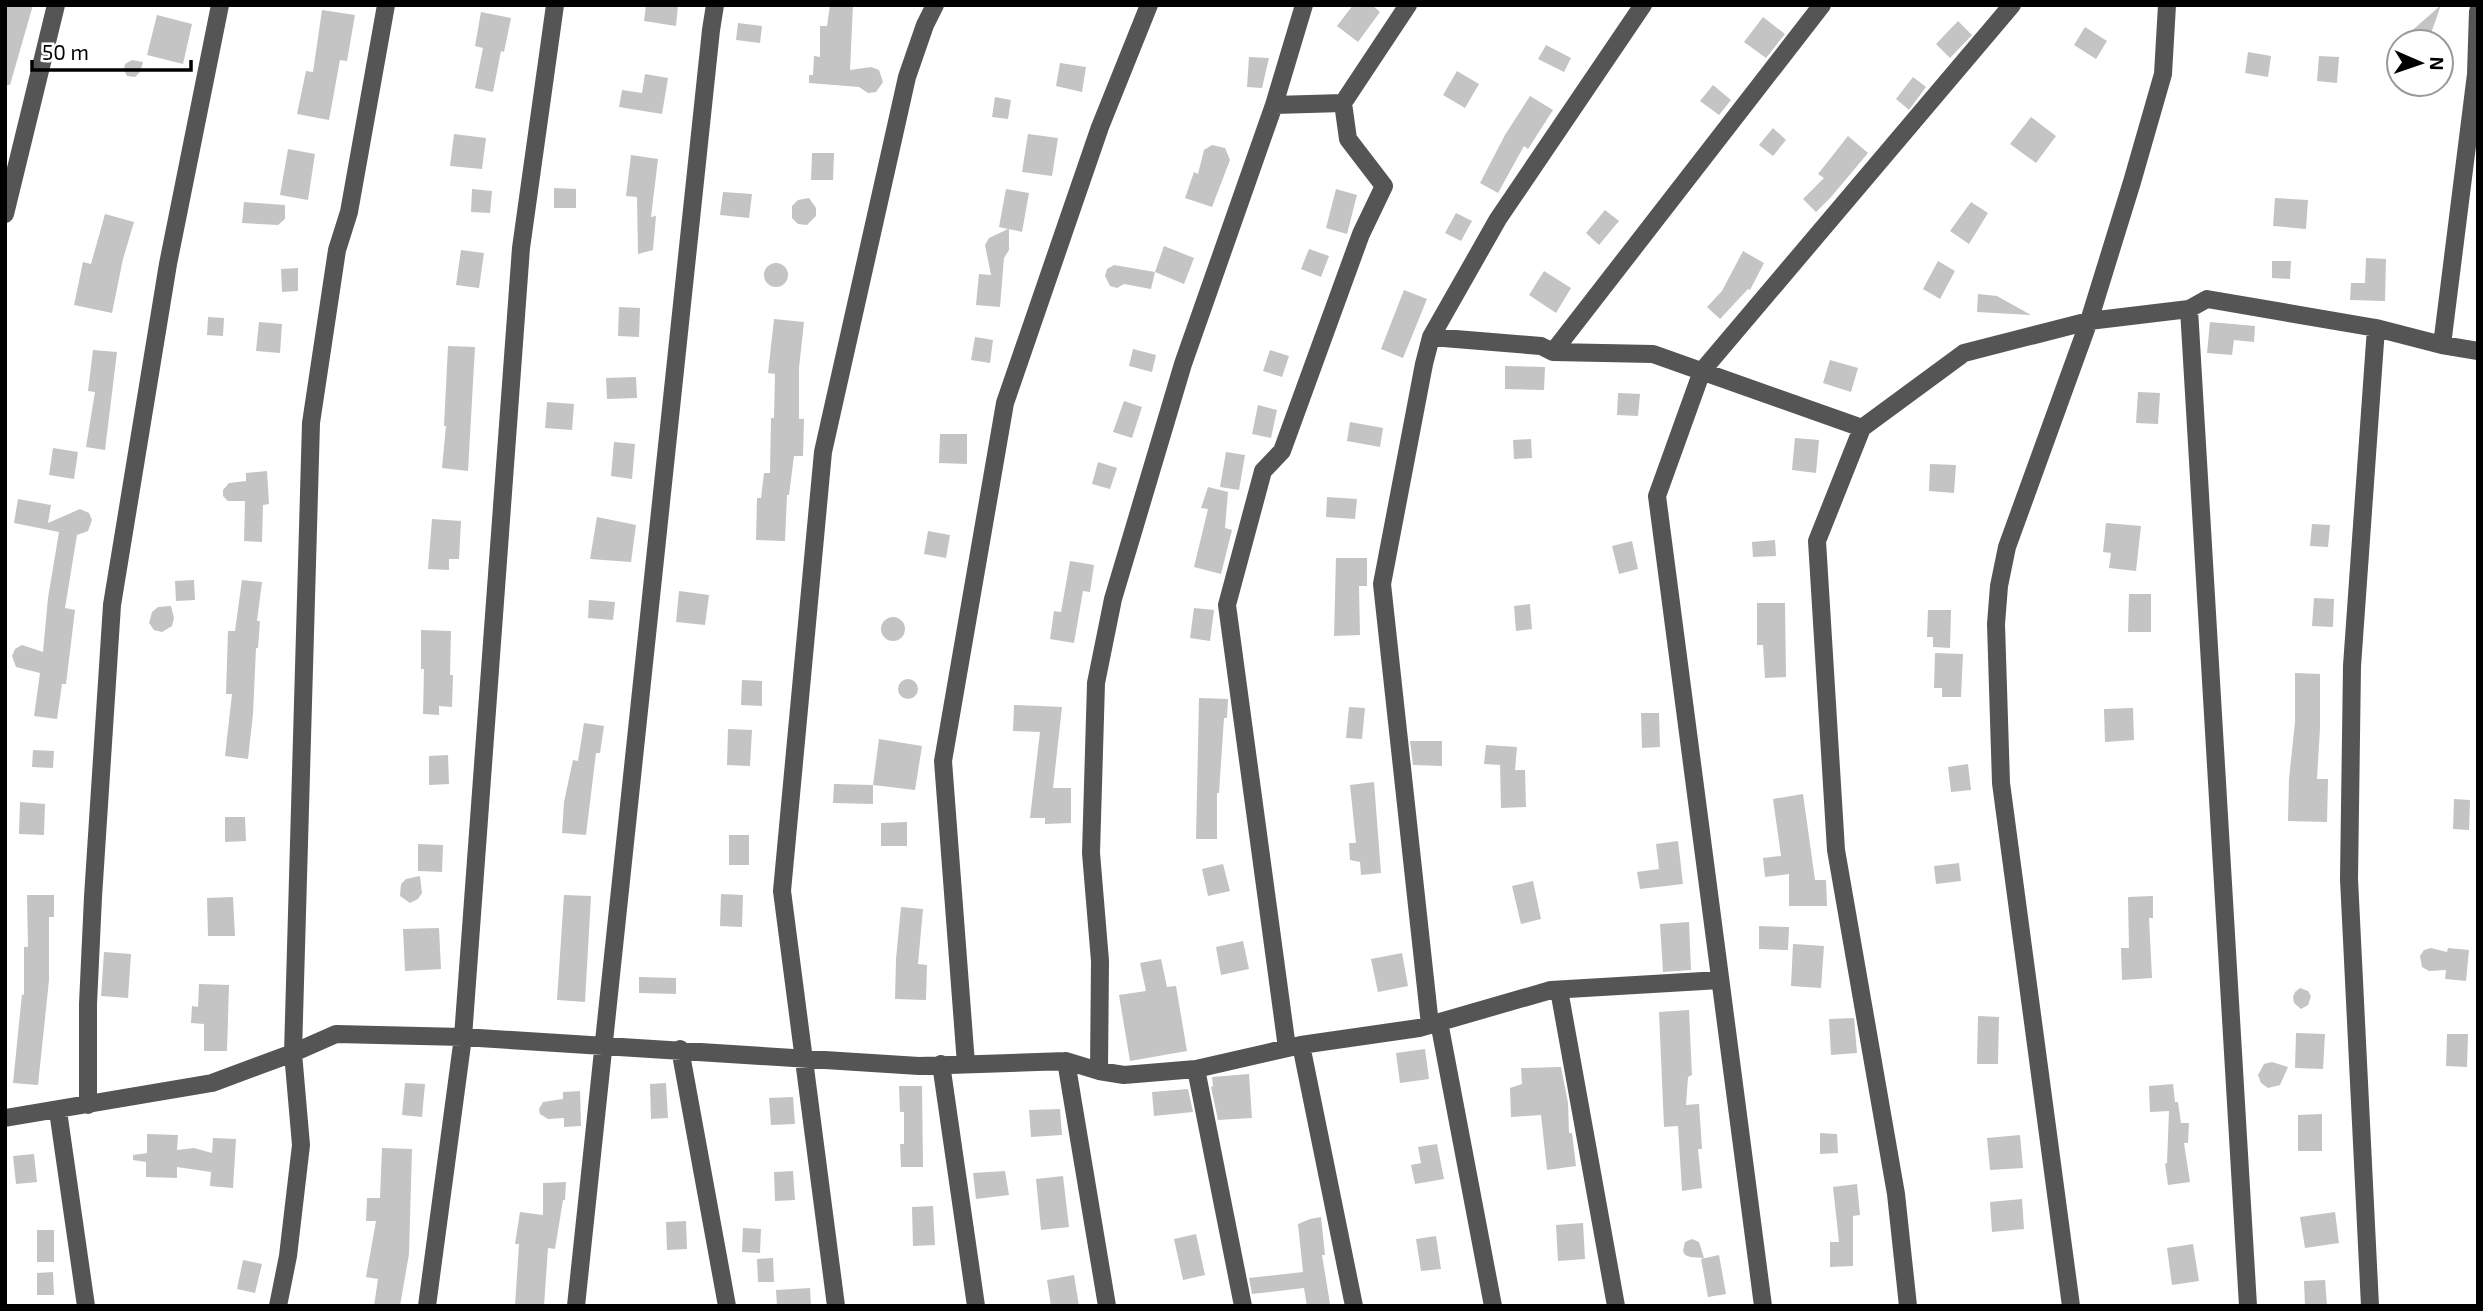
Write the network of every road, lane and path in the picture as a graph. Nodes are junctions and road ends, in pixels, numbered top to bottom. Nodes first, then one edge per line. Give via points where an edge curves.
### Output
1 (56, 5) edge
2 (220, 5) edge
3 (386, 5) edge
4 (555, 5) edge
5 (715, 5) edge
6 (934, 5) edge
7 (1149, 5) edge
8 (1304, 5) edge
9 (1408, 5) edge
10 (1643, 5) edge
11 (1822, 5) edge
12 (2012, 5) edge
13 (2167, 5) edge
14 (2478, 11) edge
15 (1343, 103) junction
16 (1274, 105) junction
17 (5, 214) edge
18 (2189, 309) junction
19 (2089, 321) junction
20 (2376, 328) junction
21 (1431, 337) junction
22 (2442, 345) junction
23 (2478, 351) edge
24 (1553, 352) junction
25 (1702, 371) junction
26 (1861, 428) junction
27 (1720, 980) junction
28 (1559, 990) junction
29 (1434, 1023) junction
30 (463, 1037) junction
31 (604, 1046) junction
32 (1294, 1047) junction
33 (680, 1049) junction
34 (293, 1053) junction
35 (803, 1058) junction
36 (1066, 1061) junction
37 (941, 1064) junction
38 (965, 1064) junction
39 (1196, 1069) junction
40 (1099, 1071) junction
41 (88, 1105) junction
42 (58, 1111) junction
43 (5, 1118) edge
44 (86, 1306) edge
45 (278, 1306) edge
46 (427, 1306) edge
47 (576, 1306) edge
48 (727, 1306) edge
49 (836, 1306) edge
50 (975, 1306) edge
51 (1108, 1306) edge
52 (1243, 1306) edge
53 (1354, 1306) edge
54 (1493, 1306) edge
55 (1616, 1306) edge
56 (1763, 1306) edge
57 (1908, 1306) edge
58 (2071, 1306) edge
59 (2248, 1306) edge
60 (2370, 1306) edge

1 - 17 street
2 - 41 street via 168,264 112,605 88,1004
3 - 34 street via 349,212 337,250 311,423
4 - 30 street via 521,248
5 - 31 street
6 - 35 street via 908,77 823,452 782,891
7 - 38 street via 1100,127 1005,403 995,458 943,761
8 - 16 street
9 - 15 street
10 - 21 street via 1498,219
11 - 24 street
12 - 25 street
13 - 19 street via 2163,74
14 - 22 street via 2476,74
15 - 16 street
15 - 32 street via 1348,139 1384,186 1361,234 1282,451 1263,471 1227,605
16 - 40 street via 1179,377 1113,599 1096,683 1091,853 1100,961
18 - 19 street
18 - 20 street via 2207,299
18 - 59 street
19 - 26 street via 1964,353
19 - 58 street via 2007,547 1996,624 2001,783
20 - 22 street
20 - 60 street via 2352,666 2348,879
21 - 24 street via 1541,346
21 - 29 street via 1382,584
22 - 23 street
24 - 25 street via 1653,354
25 - 26 street
25 - 27 street via 1657,496
26 - 57 street via 1817,541 1836,850 1896,1194
27 - 28 street
27 - 56 street
28 - 29 street
28 - 55 street
29 - 32 street
29 - 54 street
30 - 31 street
30 - 34 street via 336,1034
30 - 46 street
31 - 33 street
31 - 47 street
32 - 39 street
32 - 53 street
33 - 35 street
33 - 48 street
34 - 41 street via 212,1083
34 - 45 street via 301,1145
35 - 37 street
35 - 49 street
36 - 38 street
36 - 40 street
36 - 51 street
37 - 38 street
37 - 50 street
39 - 40 street via 1124,1075
39 - 52 street
41 - 42 street
42 - 43 street
42 - 44 street

